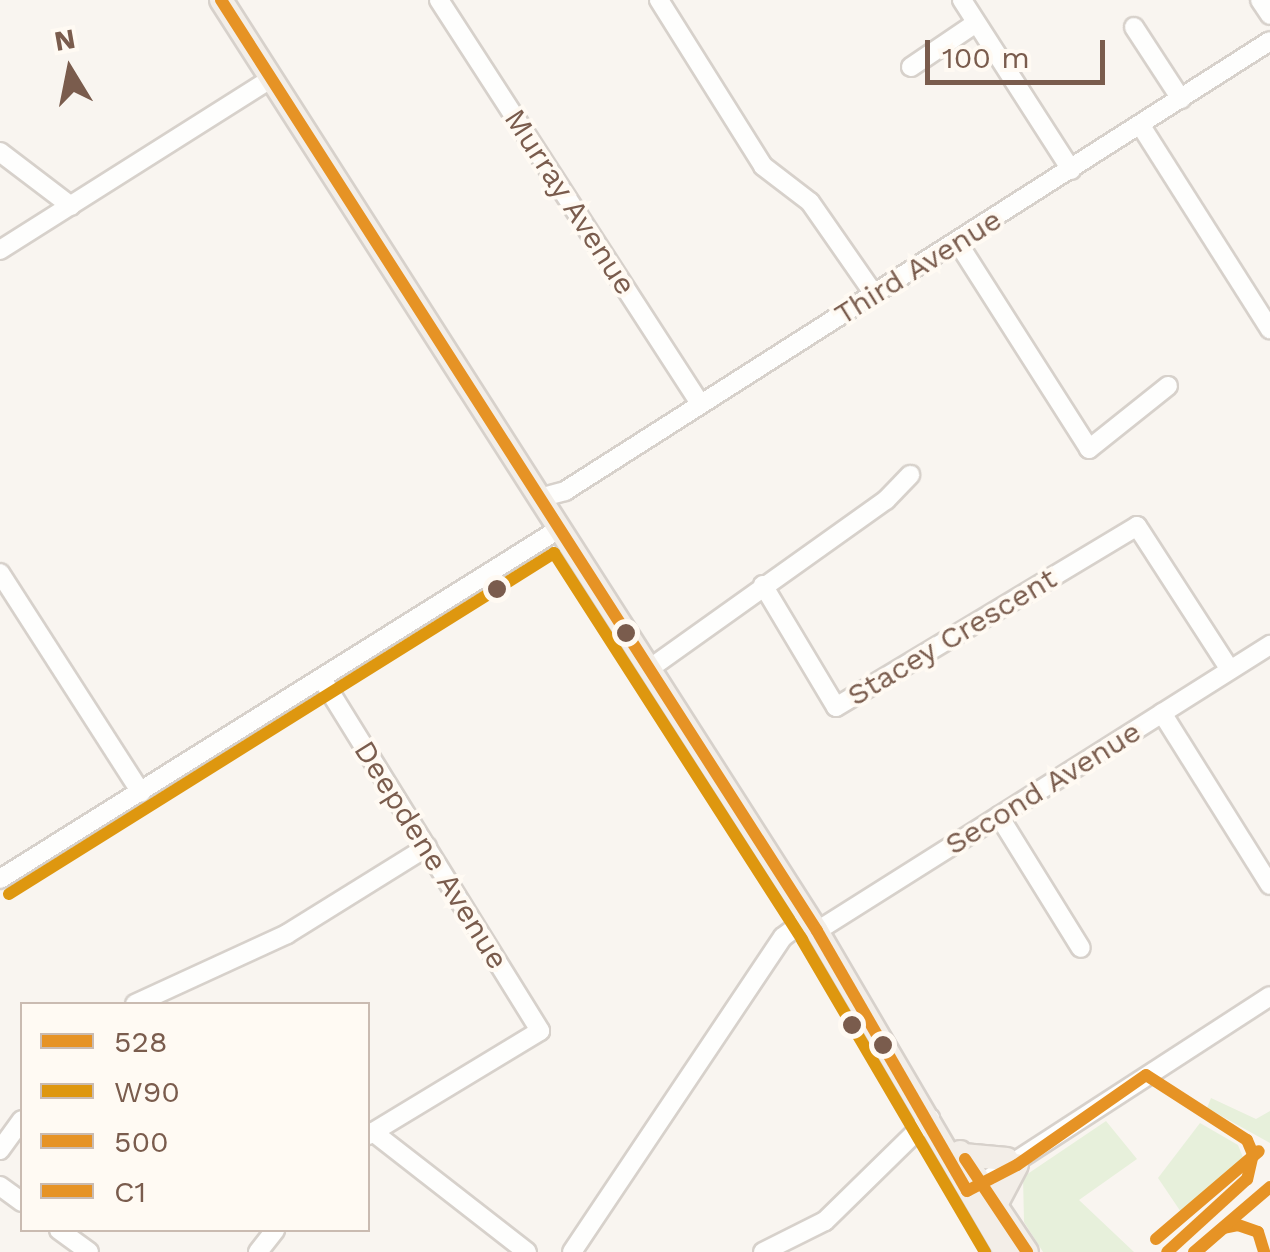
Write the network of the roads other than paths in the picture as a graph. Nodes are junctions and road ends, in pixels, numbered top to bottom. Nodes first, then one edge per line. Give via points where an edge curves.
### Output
1 (220, 0) edge
2 (439, 0) edge
3 (658, 0) edge
4 (962, 0) edge
5 (1260, 0) edge
6 (1270, 15) edge
7 (976, 23) junction
8 (1134, 26) dead end
9 (1270, 41) edge
10 (911, 67) dead end
11 (270, 79) junction
12 (1181, 100) junction
13 (1141, 126) junction
14 (0, 152) edge
15 (1071, 170) junction
16 (71, 206) junction
17 (958, 242) junction
18 (0, 250) edge
19 (874, 294) junction
20 (1270, 329) edge
21 (1168, 386) dead end
22 (700, 404) junction
23 (910, 475) dead end
24 (550, 514) junction
25 (0, 573) edge
26 (763, 585) junction
27 (1270, 645) edge
28 (649, 670) junction
29 (1230, 670) junction
30 (322, 679) junction
31 (1162, 713) junction
32 (141, 793) junction
33 (999, 816) junction
34 (427, 848) junction
35 (0, 879) edge
36 (1270, 885) edge
37 (812, 924) junction
38 (1081, 948) dead end
39 (1270, 996) edge
40 (139, 1002) edge
41 (20, 1123) edge
42 (933, 1123) junction
43 (370, 1134) edge
44 (0, 1150) edge
45 (963, 1155) junction
46 (1012, 1162) junction
47 (977, 1185) junction
48 (996, 1205) junction
49 (62, 1232) edge
50 (273, 1232) edge
51 (90, 1252) edge
52 (258, 1252) edge
53 (527, 1252) edge
54 (572, 1252) edge
55 (763, 1252) edge
56 (1005, 1252) edge
57 (1027, 1252) edge

1 - 11 main road
2 - 22 street, Murray Avenue
3 - 19 street via 763,166 810,202
4 - 7 street
5 - 6 street
7 - 10 street
7 - 15 street
8 - 12 street
9 - 12 street, Third Avenue
11 - 16 street
11 - 24 main road
12 - 13 street, Third Avenue
13 - 15 street, Third Avenue
13 - 20 street
14 - 16 street
15 - 17 street, Third Avenue
16 - 18 street
17 - 19 street, Third Avenue
17 - 21 street via 1089,448
19 - 22 street, Third Avenue
22 - 24 street, Third Avenue via 565,491
23 - 26 street via 886,500
24 - 28 main road
24 - 30 street
25 - 32 street
26 - 28 street
26 - 29 street, Stacey Crescent via 836,707 1137,526
27 - 29 street, Second Avenue
28 - 37 main road
29 - 31 street, Second Avenue
30 - 32 street
30 - 34 street, Deepdene Avenue
31 - 33 street, Second Avenue
31 - 36 street
32 - 35 street
33 - 37 street, Second Avenue
33 - 38 street
34 - 40 street via 287,934
34 - 43 street, Deepdene Avenue via 540,1031
37 - 42 main road
37 - 54 street, Second Avenue via 783,938
39 - 46 street
41 - 44 street
42 - 45 main road
42 - 47 main road
42 - 55 street via 825,1221
43 - 53 street
45 - 46 main road
45 - 47 main road
46 - 47 street
46 - 48 main road
47 - 48 main road
47 - 56 main road
48 - 57 main road
49 - 51 street
50 - 52 street

